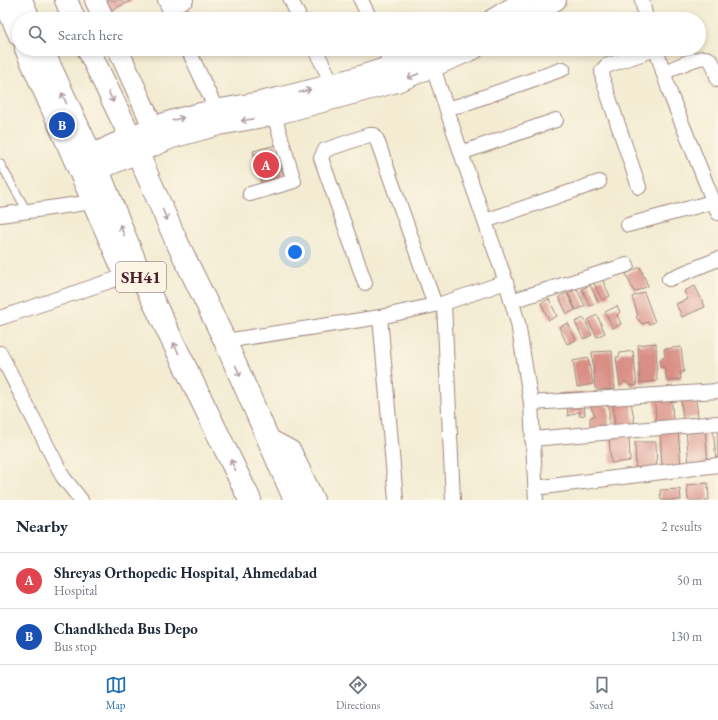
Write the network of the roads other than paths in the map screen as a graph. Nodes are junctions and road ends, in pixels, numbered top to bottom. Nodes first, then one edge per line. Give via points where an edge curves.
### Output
1 (3, 0) edge
2 (20, 0) edge
3 (66, 0) edge
4 (96, 0) edge
5 (186, 0) edge
6 (291, 0) edge
7 (525, 0) edge
8 (556, 0) edge
9 (642, 0) edge
10 (365, 1) edge
11 (169, 9) edge
12 (26, 12) edge
13 (71, 12) edge
14 (101, 12) edge
15 (297, 12) edge
16 (368, 12) edge
17 (505, 12) edge
18 (536, 12) edge
19 (645, 12) edge
20 (12, 20) edge
21 (28, 56) edge
22 (45, 56) edge
23 (91, 56) edge
24 (121, 56) edge
25 (191, 56) edge
26 (318, 56) edge
27 (432, 56) edge
28 (635, 56) edge
29 (658, 56) edge
30 (389, 58) edge
31 (563, 69) dead end
32 (663, 73) junction
33 (718, 80) edge
34 (332, 83) junction
35 (447, 108) junction
36 (216, 109) junction
37 (274, 115) junction
38 (556, 120) dead end
39 (153, 127) junction
40 (133, 144) junction
41 (461, 153) junction
42 (0, 163) edge
43 (94, 163) junction
44 (599, 182) dead end
45 (639, 187) dead end
46 (250, 194) dead end
47 (94, 202) junction
48 (715, 208) edge
49 (27, 211) junction
50 (0, 215) edge
51 (485, 221) junction
52 (628, 225) dead end
53 (718, 258) edge
54 (627, 265) dead end
55 (133, 275) junction
56 (669, 278) dead end
57 (506, 282) junction
58 (365, 283) dead end
59 (511, 301) junction
60 (440, 304) junction
61 (380, 317) junction
62 (0, 318) edge
63 (225, 341) junction
64 (0, 354) edge
65 (718, 390) edge
66 (531, 403) junction
67 (718, 423) edge
68 (267, 438) junction
69 (532, 438) junction
70 (718, 465) edge
71 (535, 494) edge
72 (81, 500) edge
73 (250, 500) edge
74 (295, 500) edge
75 (314, 500) edge
76 (396, 500) edge
77 (453, 500) edge

1 - 20 main road
2 - 12 main road
3 - 13 main road
4 - 14 main road
5 - 11 street
6 - 15 street
7 - 17 main road
8 - 18 main road
9 - 19 street
10 - 16 street
21 - 47 main road
43 -> 22 main road, SH41
23 -> 40 main road, SH41
24 - 39 main road
25 - 36 street
26 - 34 street
27 - 30 main road
27 - 35 street
27 -> 37 main road via 402,81
28 - 45 street via 606,66 602,71
29 - 32 street
30 - 34 main road
31 - 35 street
32 - 33 street via 696,59 705,58 711,62
32 - 48 street
36 -> 34 main road via 260,102
35 - 41 street
39 -> 36 main road
37 -> 40 main road
37 - 46 street via 294,181
38 - 41 street
39 - 40 main road
40 - 43 main road
40 -> 63 main road, SH41
41 - 51 street
42 - 49 lane
55 -> 43 main road, SH41
44 - 51 street
47 - 49 street
47 - 55 main road
48 - 52 street
49 - 50 street
51 - 57 street
53 - 56 street
54 - 59 street
55 - 62 street
73 -> 55 main road, SH41
57 - 59 street
57 - 60 street
58 - 60 street via 321,158 325,150 374,135
59 - 66 street via 518,323
60 - 61 street
60 - 77 street
61 - 63 street
61 - 76 street
63 -> 68 main road, SH41
64 - 72 street via 63,477
65 - 66 street
66 - 69 street
67 - 69 street
68 - 74 main road, SH41
68 - 75 main road via 291,451
69 - 71 street
70 - 71 street

